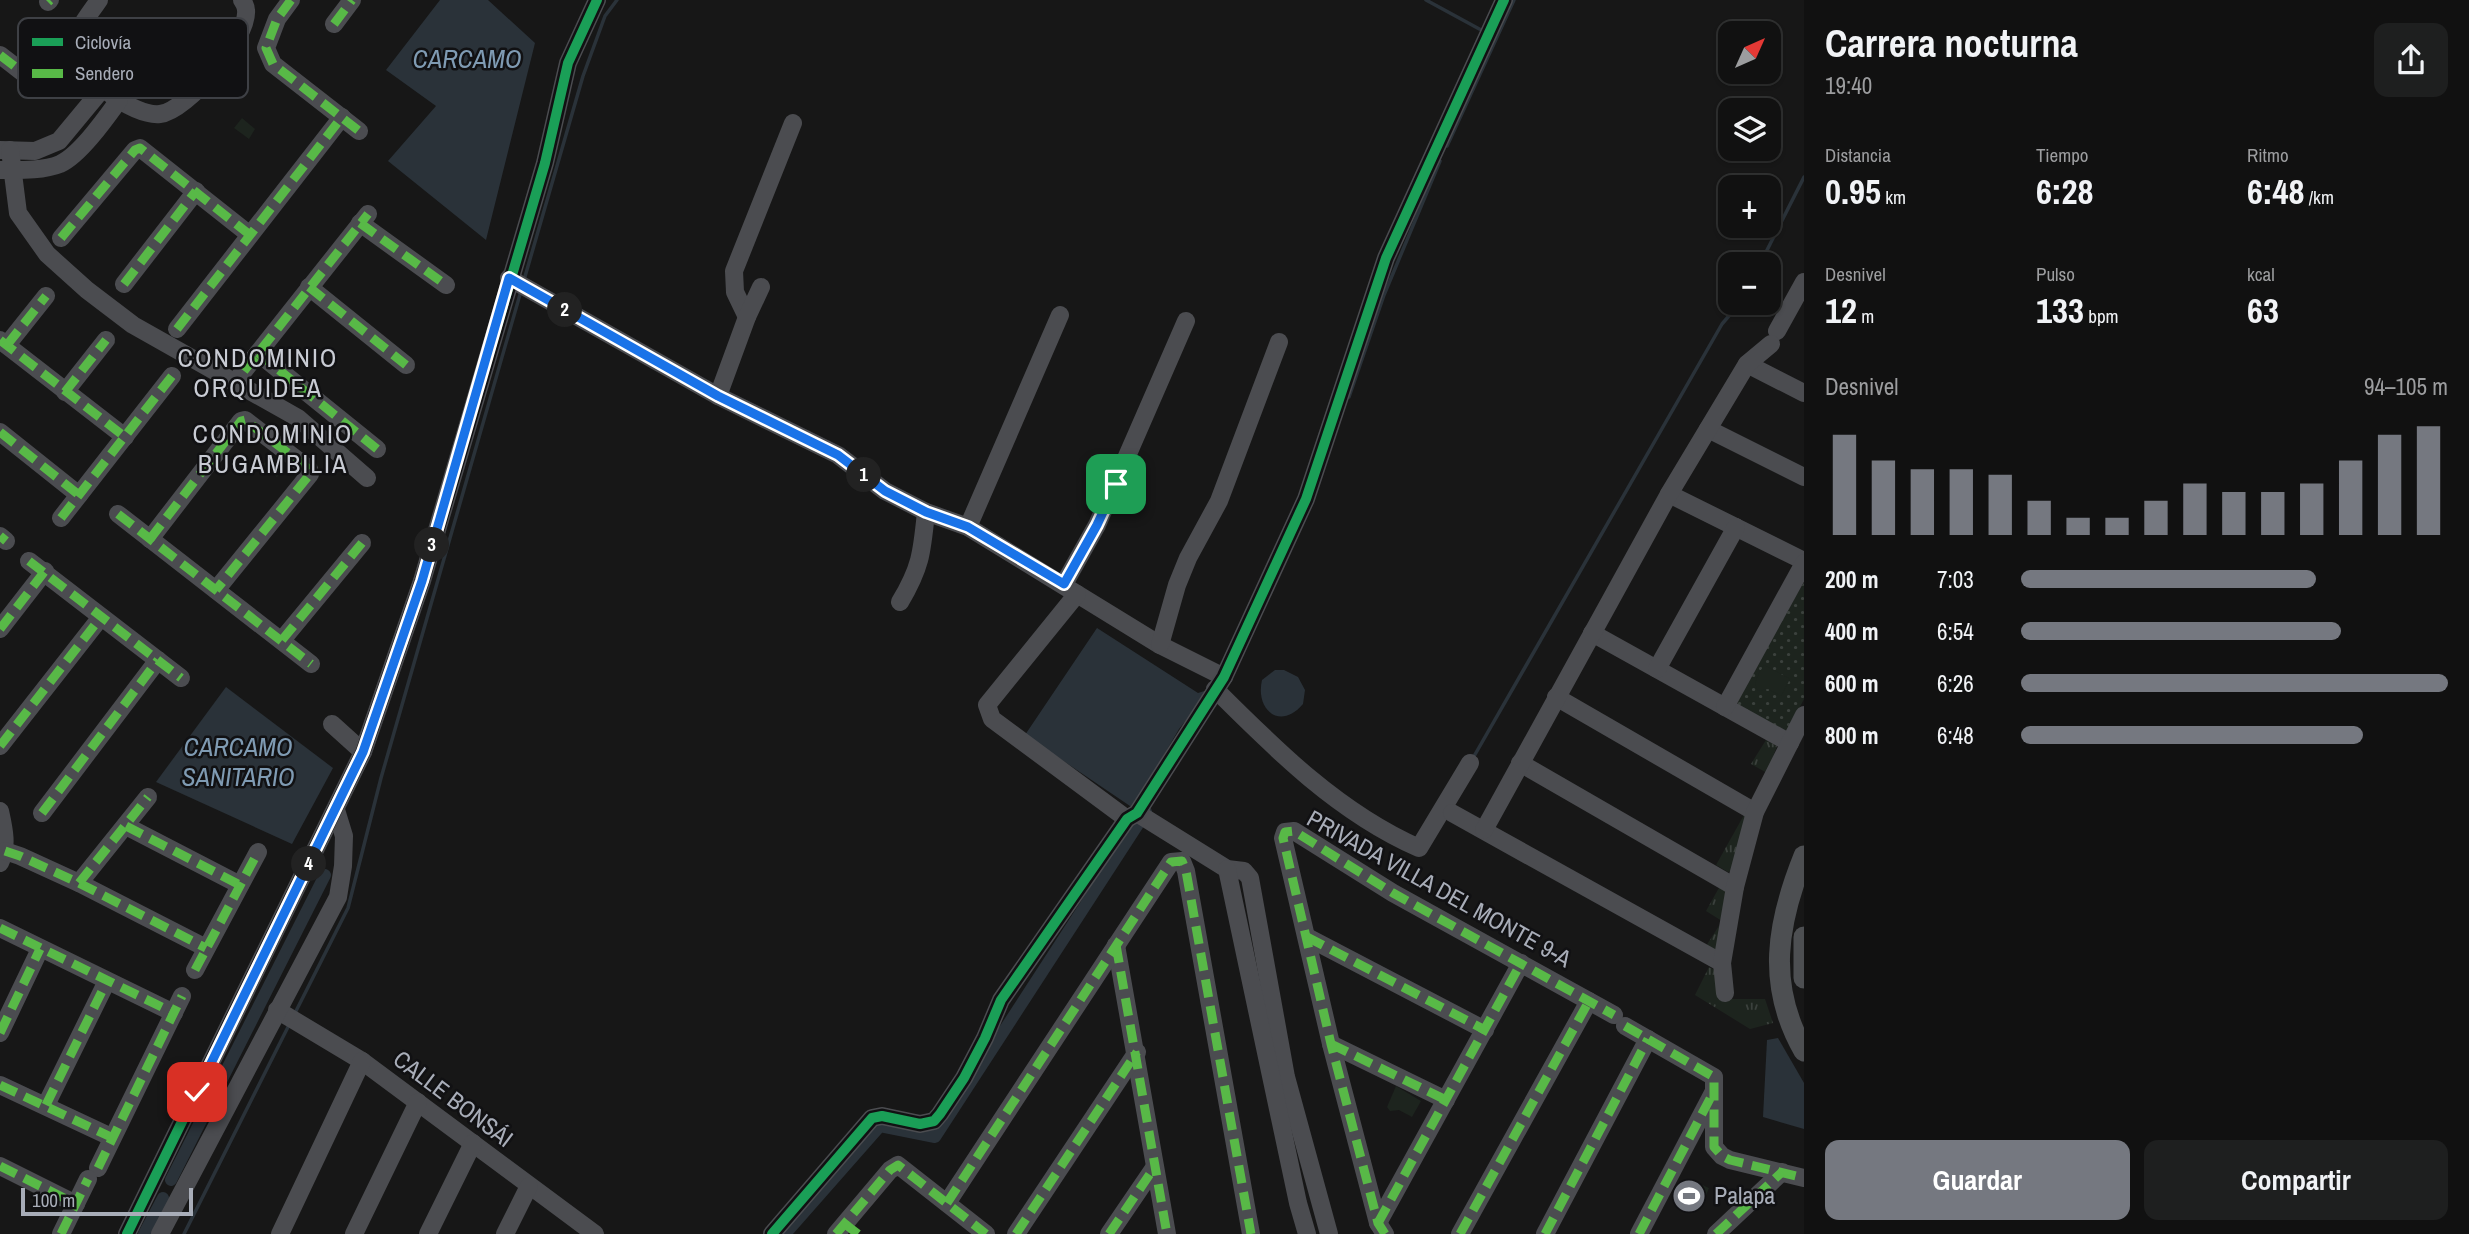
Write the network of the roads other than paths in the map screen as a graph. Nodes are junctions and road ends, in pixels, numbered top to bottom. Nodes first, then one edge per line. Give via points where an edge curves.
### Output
1 (99, 0) edge
2 (292, 0) edge
3 (597, 0) edge
4 (1504, 0) edge
5 (346, 2) edge
6 (244, 5) edge
7 (87, 18) edge
8 (277, 19) junction
9 (334, 24) dead end
10 (0, 55) edge
11 (18, 69) edge
12 (95, 98) edge
13 (116, 98) edge
14 (188, 98) edge
15 (119, 100) junction
16 (342, 117) junction
17 (793, 123) dead end
18 (359, 131) dead end
19 (5, 150) edge
20 (6, 170) edge
21 (196, 191) junction
22 (250, 235) junction
23 (61, 239) dead end
24 (509, 278) junction
25 (1804, 282) edge
26 (124, 284) dead end
27 (446, 285) dead end
28 (309, 287) junction
29 (761, 287) dead end
30 (46, 296) dead end
31 (1798, 306) edge
32 (1060, 315) dead end
33 (747, 317) junction
34 (1186, 321) dead end
35 (177, 329) dead end
36 (106, 340) dead end
37 (4, 342) edge
38 (1279, 342) dead end
39 (258, 353) junction
40 (1747, 364) junction
41 (406, 365) dead end
42 (173, 376) dead end
43 (239, 376) junction
44 (65, 391) junction
45 (1804, 393) edge
46 (718, 396) junction
47 (1708, 429) junction
48 (287, 431) junction
49 (0, 432) edge
50 (125, 438) junction
51 (377, 449) dead end
52 (1804, 477) edge
53 (367, 478) dead end
54 (1669, 494) junction
55 (79, 495) junction
56 (926, 512) junction
57 (118, 513) dead end
58 (61, 518) dead end
59 (968, 527) junction
60 (1736, 527) junction
61 (150, 539) junction
62 (362, 543) dead end
63 (29, 561) dead end
64 (1804, 562) edge
65 (45, 571) junction
66 (1070, 589) junction
67 (216, 590) junction
68 (900, 602) dead end
69 (101, 617) junction
70 (0, 629) edge
71 (1592, 633) junction
72 (282, 640) junction
73 (1160, 645) junction
74 (158, 660) junction
75 (311, 664) dead end
76 (1657, 669) junction
77 (181, 678) dead end
78 (1219, 683) junction
79 (1556, 697) junction
80 (1725, 707) junction
81 (1804, 715) edge
82 (332, 724) dead end
83 (1790, 743) junction
84 (0, 746) edge
85 (363, 752) junction
86 (1470, 763) dead end
87 (1520, 763) junction
88 (148, 797) dead end
89 (335, 810) junction
90 (0, 811) edge
91 (1755, 812) junction
92 (42, 813) dead end
93 (1452, 813) dead end
94 (1132, 816) junction
95 (126, 826) junction
96 (1484, 830) junction
97 (258, 852) dead end
98 (9, 857) edge
99 (1802, 865) edge
100 (79, 883) junction
101 (240, 885) junction
102 (1735, 887) junction
103 (0, 928) edge
104 (1307, 937) junction
105 (1804, 937) edge
106 (1116, 945) junction
107 (206, 948) junction
108 (40, 949) junction
109 (1521, 963) junction
110 (1722, 963) junction
111 (195, 970) dead end
112 (1804, 978) edge
113 (107, 981) junction
114 (1725, 993) dead end
115 (1589, 1001) junction
116 (277, 1010) junction
117 (1485, 1030) junction
118 (0, 1033) edge
119 (1271, 1038) junction
120 (1648, 1039) junction
121 (1331, 1044) junction
122 (1804, 1051) edge
123 (1136, 1052) junction
124 (362, 1061) junction
125 (0, 1085) edge
126 (1715, 1090) junction
127 (1446, 1100) junction
128 (418, 1102) junction
129 (46, 1105) junction
130 (111, 1137) junction
131 (473, 1143) junction
132 (0, 1167) edge
133 (1154, 1168) junction
134 (1782, 1172) junction
135 (1804, 1178) edge
136 (150, 1186) junction
137 (529, 1186) junction
138 (182, 1191) junction
139 (947, 1203) junction
140 (76, 1204) junction
141 (1381, 1228) edge
142 (847, 1230) edge
143 (588, 1232) edge
144 (61, 1234) edge
145 (127, 1234) edge
146 (160, 1234) edge
147 (280, 1234) edge
148 (354, 1234) edge
149 (428, 1234) edge
150 (505, 1234) edge
151 (772, 1234) edge
152 (986, 1234) edge
153 (1016, 1234) edge
154 (1110, 1234) edge
155 (1167, 1234) edge
156 (1251, 1234) edge
157 (1307, 1234) edge
158 (1329, 1234) edge
159 (1460, 1234) edge
160 (1545, 1234) edge
161 (1639, 1234) edge
162 (1716, 1234) edge

1 - 7 street
2 - 8 street
3 - 24 street via 568,63 545,163
4 - 78 street via 1386,257 1306,499
5 - 9 street
6 - 8 street
8 - 16 street via 266,48 273,64
10 - 11 street
12 - 19 street via 59,141 35,150
13 - 15 street
14 - 15 street via 160,114
15 - 20 street via 75,153 60,164
16 - 18 street
16 - 22 street
17 - 33 street via 734,271 735,292
19 - 20 street
20 - 43 street via 18,214 47,254 87,290 134,326
21 - 22 street
21 - 23 street via 140,148
21 - 26 street
22 - 35 street
24 - 46 street
24 - 85 street via 422,581
25 - 31 street
27 - 28 street via 364,219
28 - 39 street
28 - 41 street
29 - 33 street
30 - 37 street
31 - 40 street
32 - 59 street
33 - 46 street
34 - 66 street
36 - 44 street
37 - 44 street
38 - 73 street via 1219,501 1177,585
39 - 43 street
39 - 51 street
40 - 45 street
40 - 47 street
42 - 50 street
43 - 48 street
44 - 50 street
46 - 56 street via 838,455 885,491
47 - 52 street
47 - 54 street
48 - 53 street
48 - 61 street via 241,421
48 - 67 street via 310,474
49 - 55 street
50 - 55 street
54 - 60 street
54 - 71 street
55 - 58 street
56 - 59 street
56 - 68 street via 915,578
57 - 61 street
59 - 66 street
60 - 64 street
60 - 76 street
61 - 67 street
62 - 72 street
63 - 65 street
64 - 80 street
65 - 69 street
65 - 70 street
66 - 73 street
66 - 94 street via 987,705 992,719
67 - 72 street
69 - 74 street
69 - 84 street
71 - 76 street
71 - 79 street
72 - 75 street
73 - 78 street
74 - 77 street
74 - 92 street
76 - 80 street
78 - 86 street via 1287,760 1340,803 1419,848
78 - 94 street
79 - 87 street
79 - 91 street
80 - 83 street
81 - 83 street
82 - 85 street
83 - 91 street
85 - 89 street
87 - 96 street
87 - 102 street
88 - 95 street
89 - 116 street via 344,836 338,897
89 - 136 street
90 - 98 street
91 - 102 street
93 - 96 street
94 - 119 street via 1227,869
94 - 151 street via 1013,981 964,1078 934,1121 920,1124 872,1118
95 - 100 street
95 - 101 street
96 - 110 street
97 - 101 street
98 - 100 street
99 - 122 main road via 1782,926 1778,970 1787,1016
100 - 107 street
101 - 107 street
102 - 110 street
103 - 108 street
104 - 109 street, PRIVADA VILLA DEL MONTE 9-A via 1283,838 1286,832 1292,831
104 - 117 street
104 - 121 street, PRIVADA VILLA DEL MONTE 9-A
105 - 112 main road
106 - 123 street
106 - 139 street
106 - 156 street via 1171,863 1182,861
107 - 111 street
108 - 113 street
108 - 118 street
109 - 115 street, PRIVADA VILLA DEL MONTE 9-A
109 - 117 street, PRIVADA VILLA DEL MONTE 9-A
110 - 114 street
113 - 129 street
113 - 130 street via 178,1004
115 - 120 street, PRIVADA VILLA DEL MONTE 9-A
115 - 159 street, PRIVADA VILLA DEL MONTE 9-A
116 - 124 street, CALLE BONSÁI
116 - 138 street
117 - 127 street, PRIVADA VILLA DEL MONTE 9-A
119 - 157 street
119 - 158 street
120 - 126 street, PRIVADA VILLA DEL MONTE 9-A via 1714,1077
120 - 160 street
121 - 127 street
121 - 141 street, PRIVADA VILLA DEL MONTE 9-A
123 - 133 street
123 - 153 street
124 - 128 street, CALLE BONSÁI
124 - 147 street
125 - 129 street
126 - 134 street via 1713,1142 1717,1151 1730,1160
126 - 161 street
127 - 141 street, PRIVADA VILLA DEL MONTE 9-A
128 - 131 street, CALLE BONSÁI
128 - 148 street
129 - 130 street
130 - 140 street
131 - 137 street, CALLE BONSÁI
131 - 149 street
132 - 140 street
133 - 154 street
133 - 155 street
134 - 135 street
134 - 162 street
136 - 138 street
136 - 145 street
137 - 143 street, CALLE BONSÁI
137 - 150 street
138 - 146 street
139 - 142 street via 898,1165
139 - 152 street
140 - 144 street

